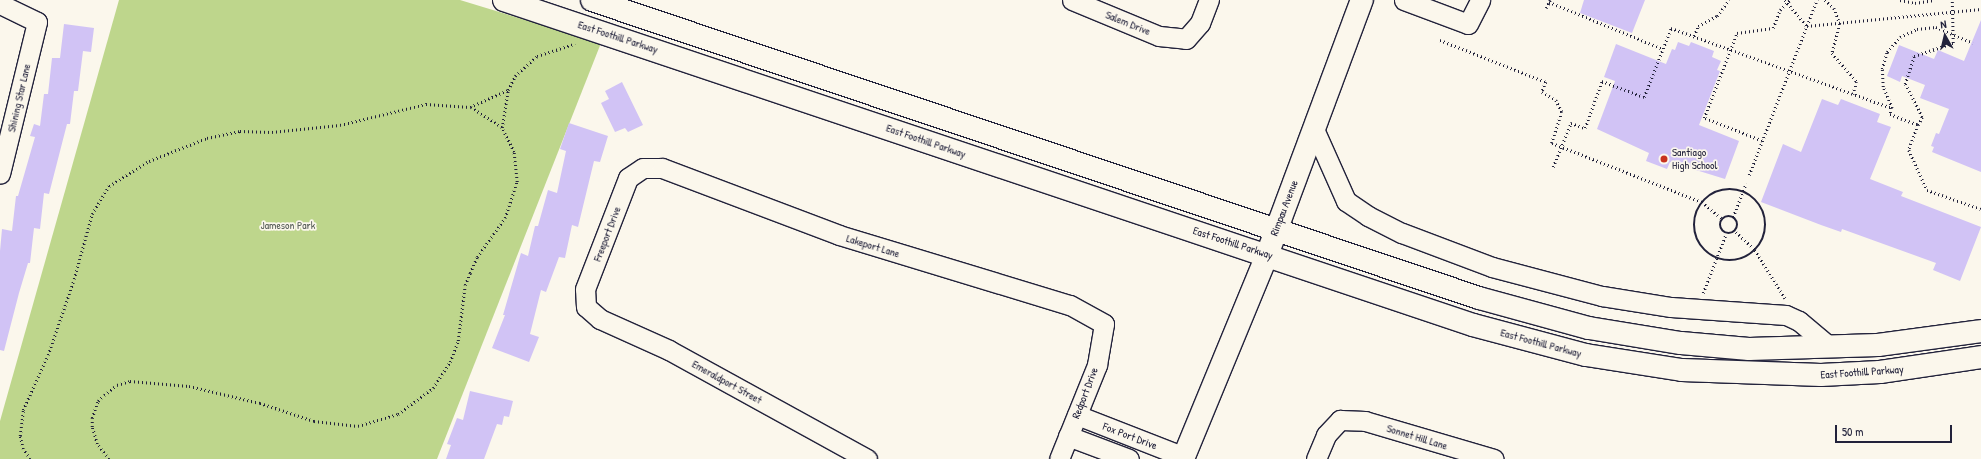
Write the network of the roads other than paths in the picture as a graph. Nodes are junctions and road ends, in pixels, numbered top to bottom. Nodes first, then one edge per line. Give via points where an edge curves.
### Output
1 (504, 0) edge
2 (592, 0) edge
3 (1072, 0) edge
4 (1209, 0) edge
5 (1362, 0) edge
6 (1404, 0) edge
7 (1480, 0) edge
8 (0, 4) edge
9 (1314, 129) junction
10 (3, 150) edge
11 (643, 168) joint
12 (0, 174) edge
13 (1276, 230) junction
14 (1267, 255) junction
15 (586, 307) joint
16 (1104, 324) joint
17 (1981, 331) edge
18 (1830, 347) junction
19 (1981, 357) edge
20 (1076, 415) junction
21 (1122, 433) junction
22 (1068, 436) junction
23 (1122, 456) edge
24 (1184, 458) edge
25 (867, 459) edge
26 (1059, 459) edge
27 (1316, 459) edge
28 (1494, 459) edge

1 - 14 main road, East Foothill Parkway
2 - 13 main road
3 - 4 street, Salem Drive via 1159,36 1186,38 1200,23
5 - 9 main road, Rimpau Avenue
6 - 7 street via 1468,24
8 - 10 street, Shining Star Lane via 37,22
9 - 13 main road, Rimpau Avenue
9 - 18 street via 1346,201 1368,216 1402,233 1492,267 1594,294 1671,307 1786,315 1799,321
10 - 12 street, Shining Star Lane
11 - 15 street, Freeport Drive via 628,178 585,289
11 - 16 street, Lakeport Lane via 662,168 839,235 1070,305
13 - 14 main road, Rimpau Avenue
13 - 18 main road via 1479,298 1589,328 1681,343 1749,349
14 - 19 main road, East Foothill Parkway via 1473,325 1586,355 1682,370 1821,375 1880,372
14 - 24 main road, Rimpau Avenue
15 - 25 street, Emeraldport Street via 600,319 669,350
16 - 20 street, Redport Drive via 1097,365
17 - 18 main road via 1937,339
20 - 21 street, Fox Port Drive
20 - 22 street, Redport Drive
21 - 23 street
21 - 24 street, Fox Port Drive
22 - 23 street, Fox Port Drive
22 - 26 street, Redport Drive
27 - 28 street, Sonnet Hill Lane via 1326,435 1340,420 1365,421

